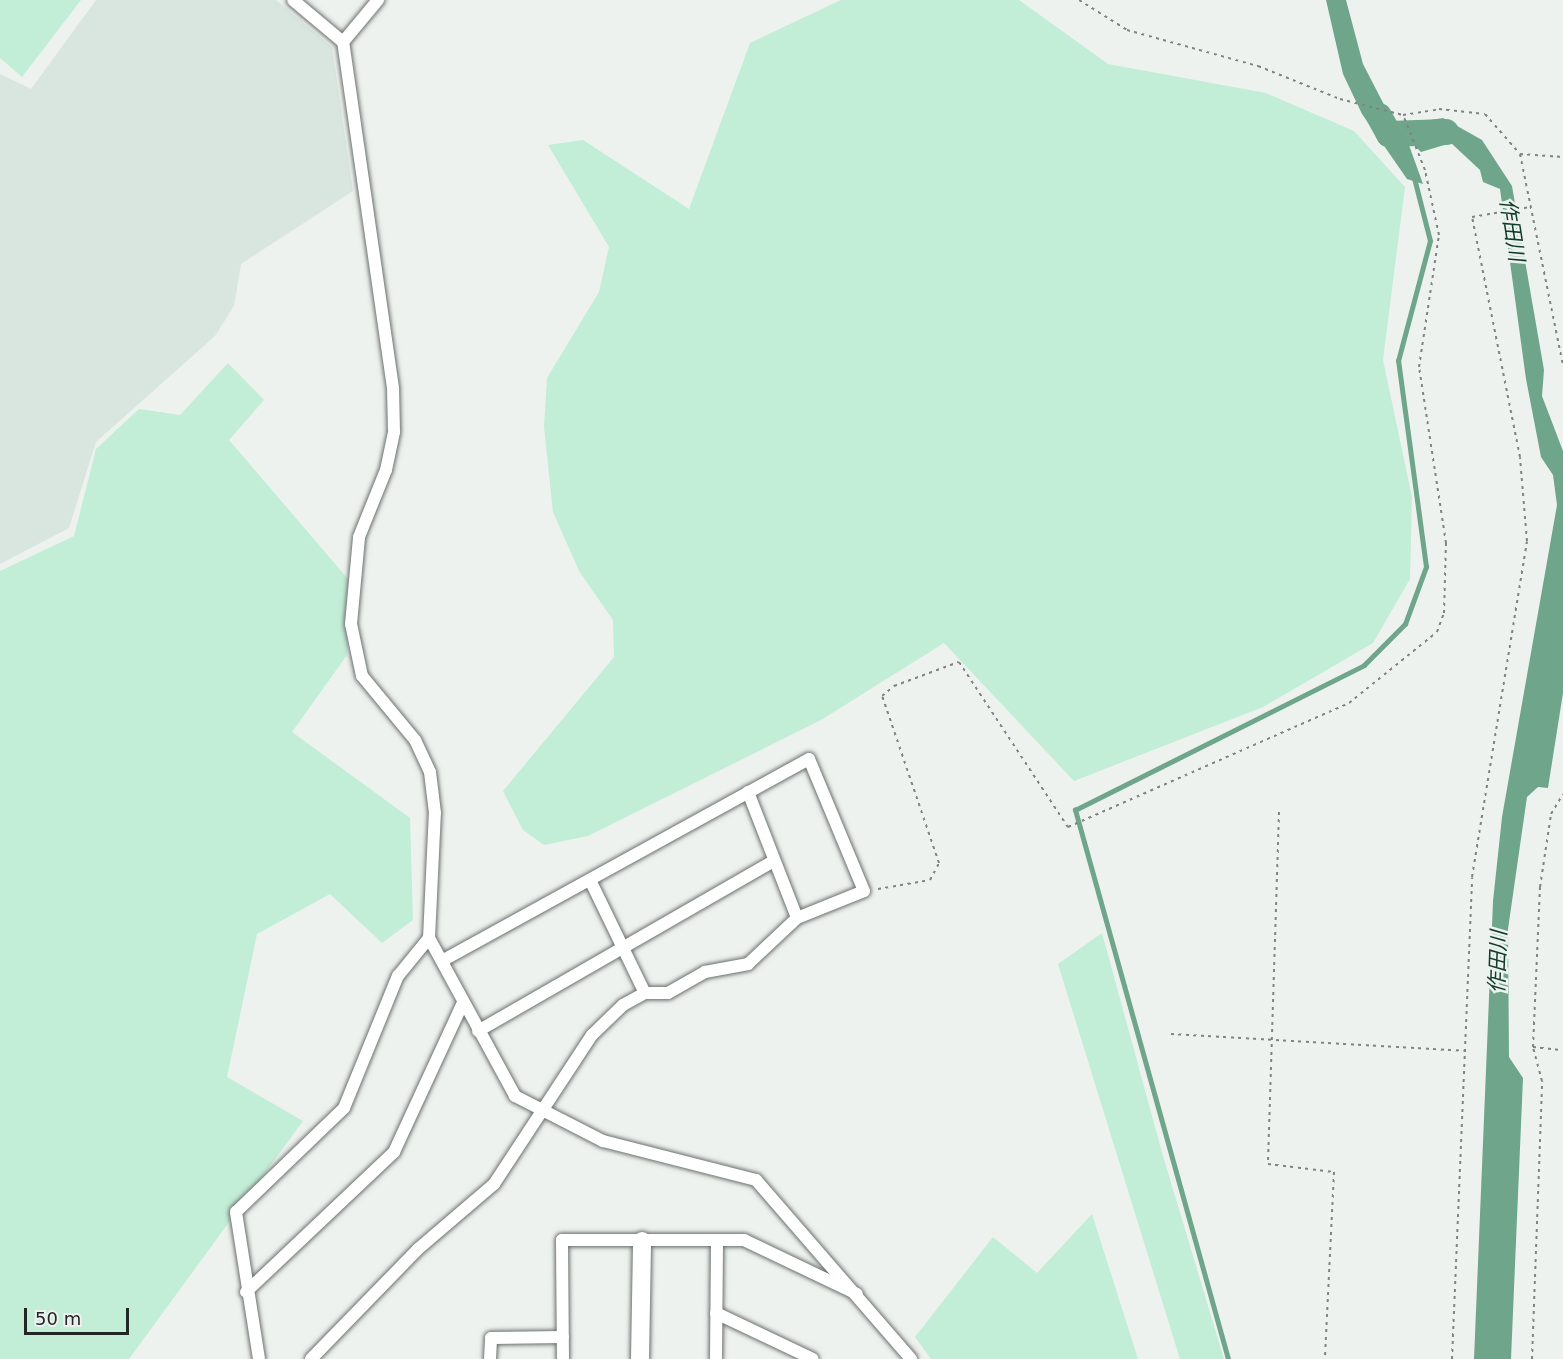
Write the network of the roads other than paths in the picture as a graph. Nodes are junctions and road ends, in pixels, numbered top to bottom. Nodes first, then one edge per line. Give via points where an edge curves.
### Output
1 (293, 0) edge
2 (377, 4) edge
3 (342, 42) junction
4 (748, 792) junction
5 (772, 862) junction
6 (591, 882) junction
7 (796, 918) junction
8 (429, 938) junction
9 (624, 947) junction
10 (445, 959) junction
11 (645, 993) junction
12 (464, 1003) junction
13 (478, 1031) junction
14 (544, 1109) junction
15 (717, 1240) junction
16 (642, 1241) junction
17 (246, 1292) junction
18 (863, 1297) junction
19 (716, 1313) junction
20 (563, 1337) junction
21 (790, 1353) edge
22 (259, 1359) edge
23 (311, 1359) edge
24 (490, 1359) edge
25 (563, 1359) edge
26 (640, 1359) edge
27 (716, 1359) edge
28 (813, 1359) edge
29 (911, 1359) edge

1 - 3 street
2 - 3 street
3 - 8 street via 393,388 394,432 386,470 359,537 351,624 362,676 415,740 430,772 435,813
4 - 5 street
4 - 6 street
4 - 7 street via 809,759 864,891
5 - 7 street
5 - 9 street
6 - 9 street
6 - 10 street
7 - 11 street via 748,964 705,972 668,993
8 - 10 street
8 - 17 street via 398,976 344,1108 236,1212
9 - 11 street
9 - 13 street
10 - 12 street
11 - 14 street via 623,1005 592,1035
12 - 13 street
12 - 17 street via 394,1152
13 - 14 street via 515,1096
14 - 18 street via 603,1141 756,1180
14 - 23 street via 494,1184 418,1249
15 - 16 street
15 - 18 street via 744,1240
15 - 19 street
16 - 20 street via 562,1240
16 - 26 street
17 - 22 street
18 - 29 street
19 - 21 street
19 - 27 street
20 - 24 street via 491,1338
20 - 25 street
21 - 28 street

